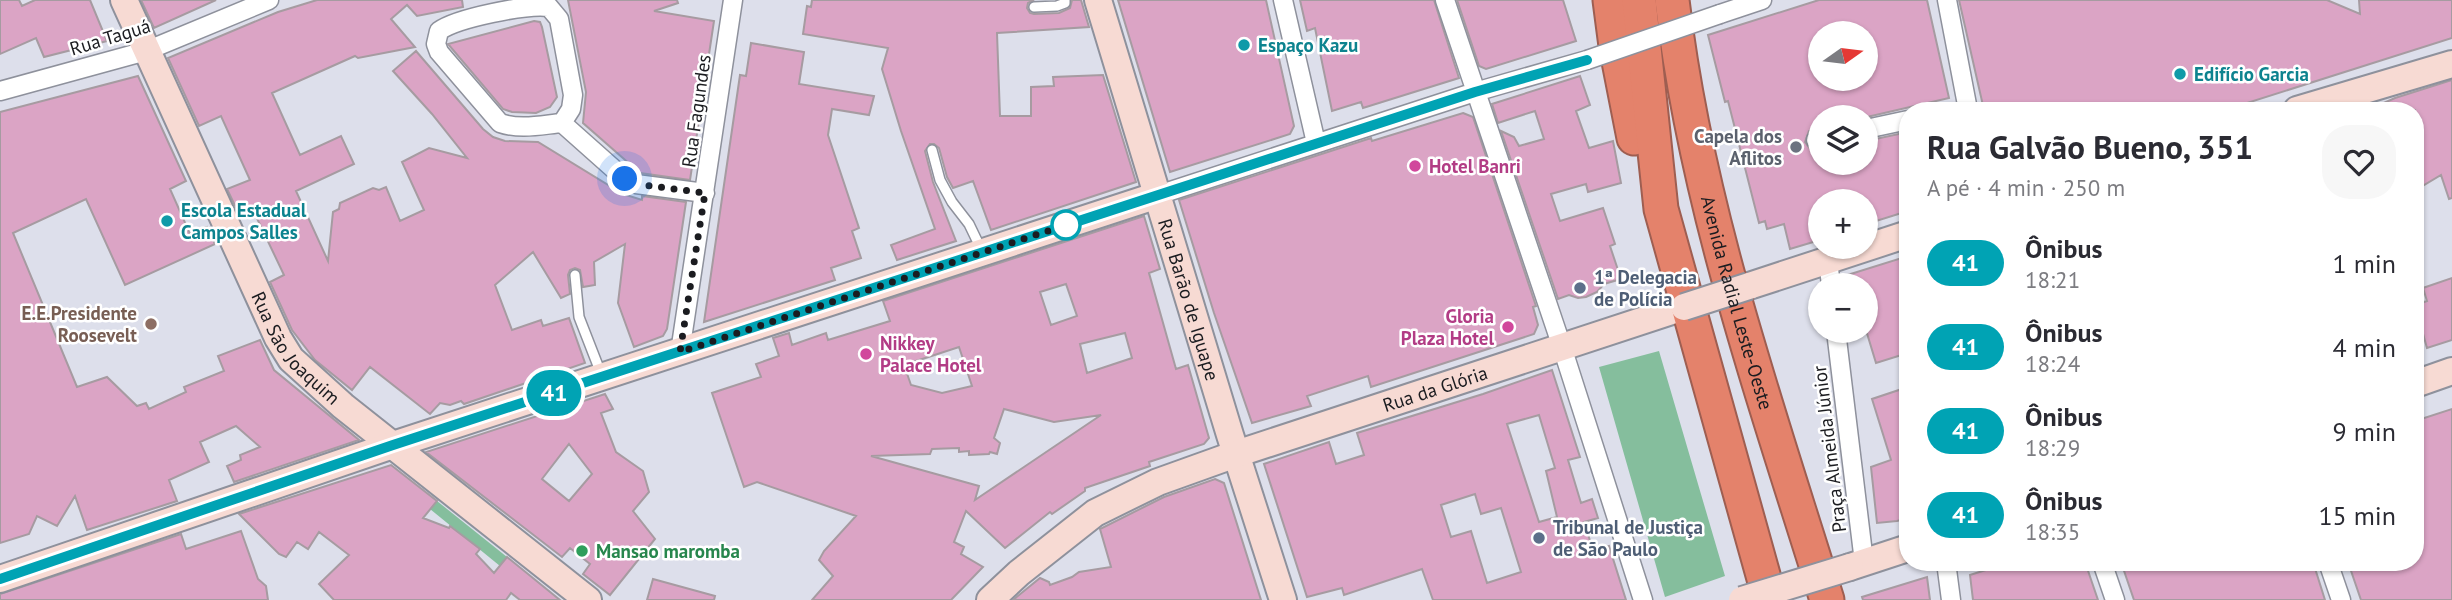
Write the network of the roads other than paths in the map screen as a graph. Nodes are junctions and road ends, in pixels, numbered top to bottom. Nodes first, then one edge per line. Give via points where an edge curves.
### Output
1 (124, 0) edge
2 (269, 0) edge
3 (733, 0) edge
4 (1065, 0) edge
5 (1098, 0) edge
6 (1283, 0) edge
7 (1445, 0) edge
8 (1610, 0) edge
9 (1639, 0) edge
10 (1672, 0) edge
11 (1762, 0) edge
12 (1947, 0) edge
13 (1034, 7) dead end
14 (146, 51) junction
15 (2452, 64) edge
16 (0, 91) edge
17 (1475, 92) junction
18 (1961, 102) edge
19 (2324, 102) edge
20 (1899, 122) edge
21 (562, 123) junction
22 (1878, 126) edge
23 (1316, 143) junction
24 (932, 150) dead end
25 (705, 193) junction
26 (1158, 195) junction
27 (1661, 209) junction
28 (1899, 238) edge
29 (983, 252) junction
30 (1829, 273) edge
31 (1808, 274) edge
32 (575, 275) dead end
33 (1837, 343) edge
34 (1562, 347) junction
35 (680, 352) junction
36 (2452, 371) edge
37 (602, 377) junction
38 (2424, 380) edge
39 (393, 445) junction
40 (1236, 454) junction
41 (1750, 533) junction
42 (1899, 551) edge
43 (1857, 565) junction
44 (1947, 571) edge
45 (2105, 571) edge
46 (2331, 571) edge
47 (0, 579) edge
48 (588, 600) edge
49 (990, 600) edge
50 (1283, 600) edge
51 (1643, 600) edge
52 (1742, 600) edge
53 (1770, 600) edge
54 (1796, 600) edge
55 (1827, 600) edge
56 (1951, 600) edge
57 (2115, 600) edge
58 (2341, 600) edge

1 - 14 street, Rua São Joaquim
2 - 14 street, Rua Taguá
3 - 25 street, Rua Fagundes
4 - 13 lane via 1057,6
5 - 26 street, Rua Barão de Iguape
6 - 23 street
7 - 17 street
8 - 27 highway via 1634,138
9 - 27 highway
10 - 55 highway, Avenida Radial Leste-Oeste via 1679,61 1714,227
11 - 17 street, bridge via 1587,60
12 - 18 street
14 - 16 street, Rua Taguá
14 - 39 street, Rua São Joaquim via 291,359
15 - 19 street
17 - 23 street
17 - 34 street
20 - 22 street
21 - 21 street via 528,127 500,123 439,52 439,31 490,14 549,7 559,19 573,95
21 - 25 street via 625,179
23 - 26 street
24 - 29 lane via 940,180
25 - 35 street, Rua Fagundes
26 - 29 street
26 - 40 street, Rua Barão de Iguape
27 - 41 highway
28 - 30 street, Rua da Glória
29 - 35 street
31 - 34 street, Rua da Glória, bridge via 1787,274
32 - 37 lane via 579,317
33 - 43 street, Praça Almeida Júnior
34 - 40 street, Rua da Glória
34 - 51 street
35 - 37 street
36 - 38 street
37 - 39 street
39 - 47 street
39 - 48 street, Rua São Joaquim
40 - 49 street, Rua da Glória via 1158,482 1095,513
40 - 50 street, Rua Barão de Iguape
41 - 53 highway
41 - 54 highway via 1785,567
42 - 43 street
43 - 52 street, bridge
44 - 56 street
45 - 57 street
46 - 58 street

